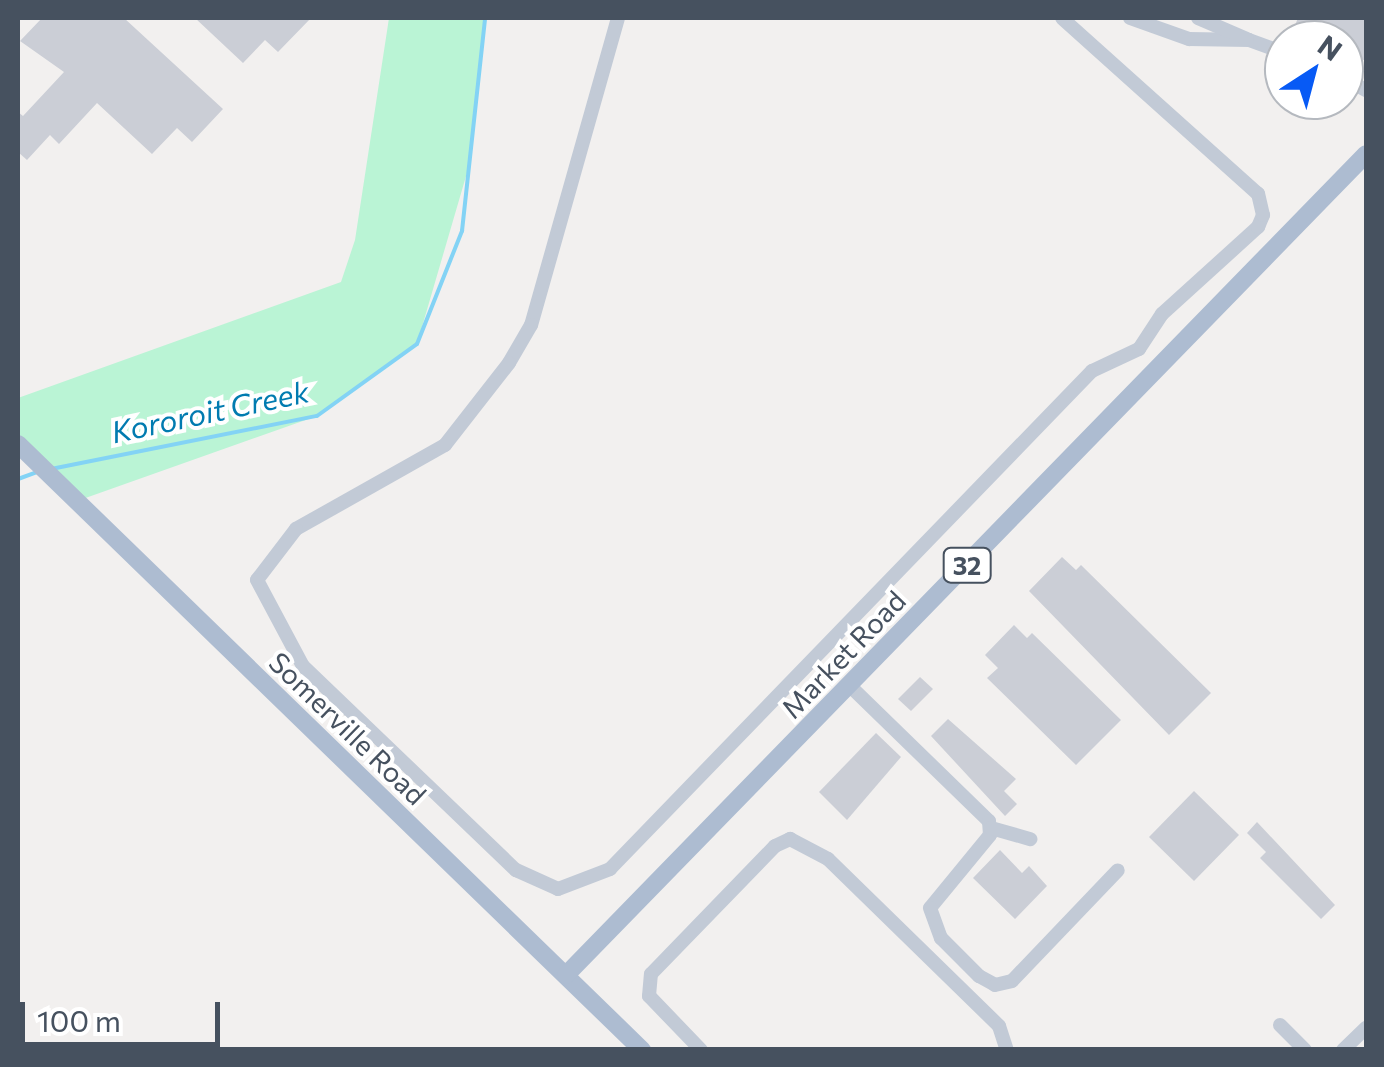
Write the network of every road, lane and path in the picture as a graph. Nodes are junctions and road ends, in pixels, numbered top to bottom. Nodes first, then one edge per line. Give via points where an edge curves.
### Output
1 (618, 18) edge
2 (1062, 18) edge
3 (1130, 18) edge
4 (1198, 18) edge
5 (1249, 40) junction
6 (1264, 46) edge
7 (1366, 154) edge
8 (18, 444) edge
9 (850, 686) junction
10 (991, 828) junction
11 (1030, 839) dead end
12 (1118, 870) dead end
13 (566, 975) junction
14 (1280, 1025) dead end
15 (1366, 1028) edge
16 (1006, 1042) edge
17 (642, 1050) edge
18 (701, 1050) edge
19 (990, 1050) edge
20 (1305, 1050) edge
21 (1343, 1050) edge

1 - 2 street via 535,312 510,363 445,445 296,529 257,580 303,666 516,870 558,889 610,869 1092,371 1139,349 1162,314 1258,228 1258,194
3 - 5 street via 1189,38
4 - 5 street
5 - 6 street
7 - 9 main road, Market Road / 32
8 - 13 main road, Somerville Road
9 - 10 street
9 - 13 main road, Market Road / 32
10 - 11 street
10 - 12 street via 938,892 930,921 994,985 1012,981
13 - 17 main road, Somerville Road
14 - 20 street
15 - 21 street
16 - 18 street via 828,859 790,840 775,846 651,974 655,1005
16 - 19 street

